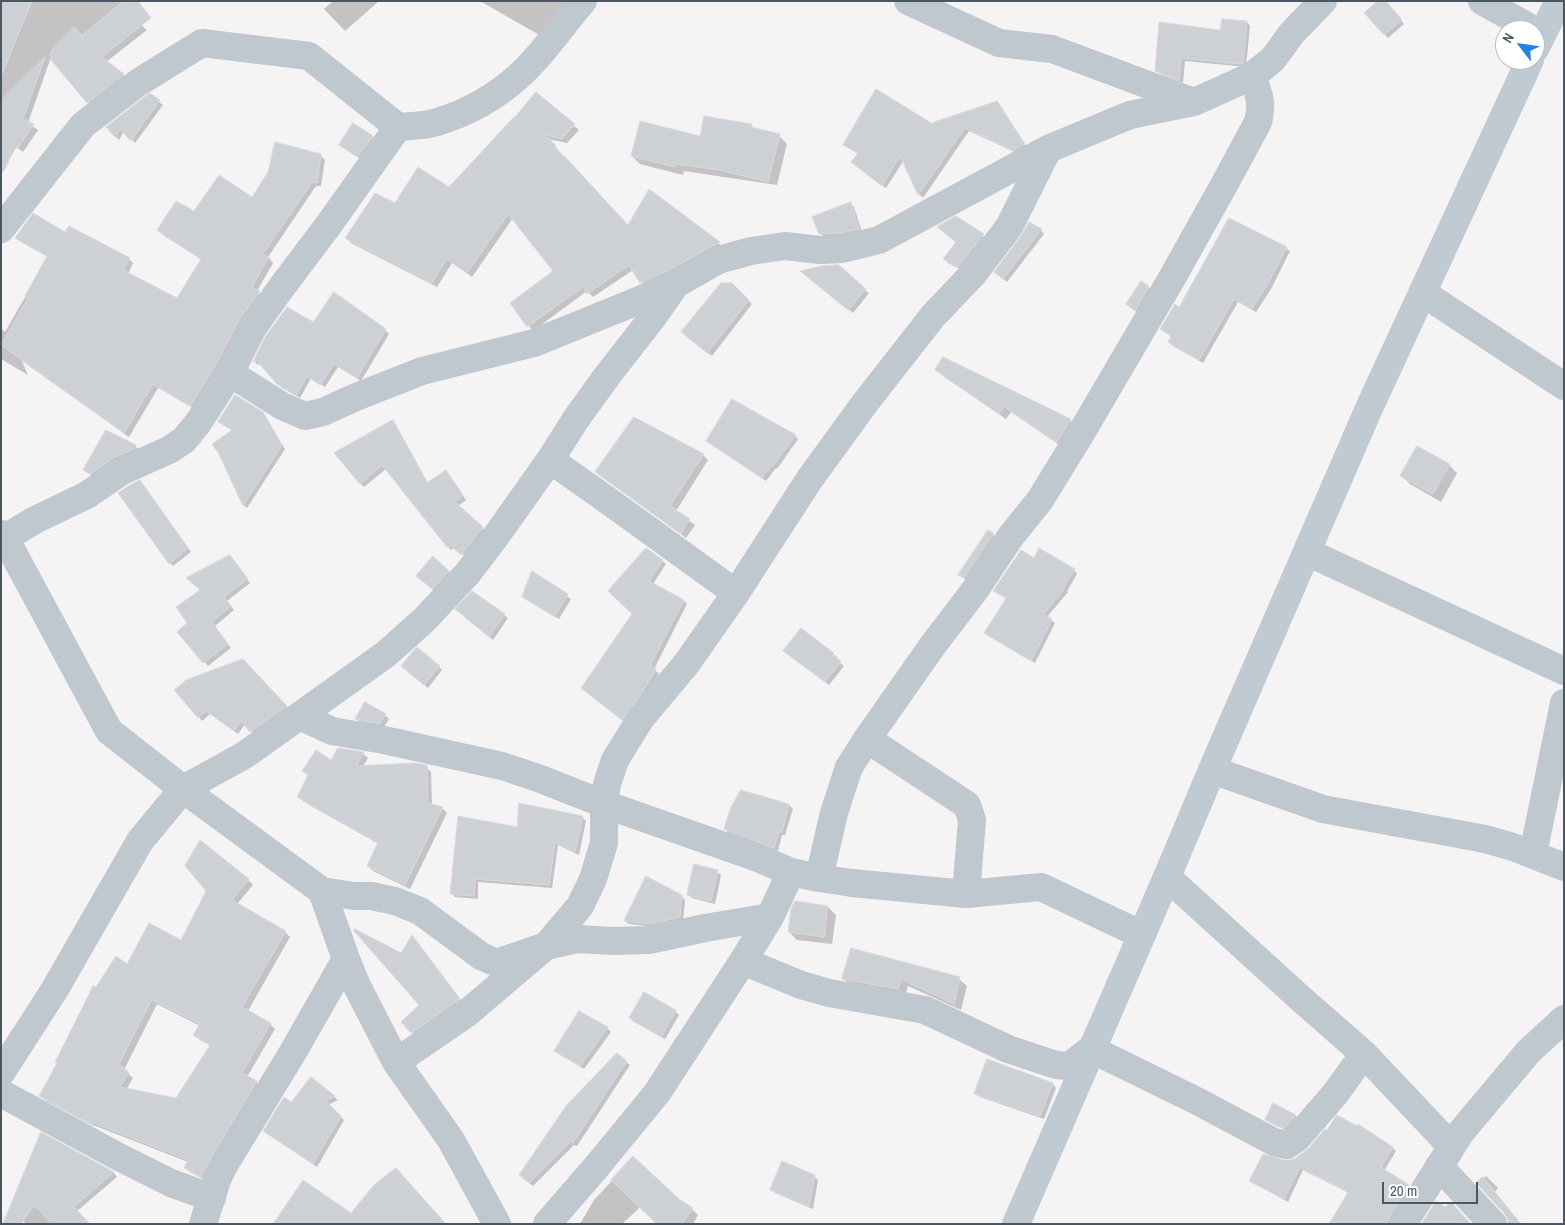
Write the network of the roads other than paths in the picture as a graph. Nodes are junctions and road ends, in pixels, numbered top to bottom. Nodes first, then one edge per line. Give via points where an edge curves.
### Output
1 (583, 1) edge
2 (908, 1) edge
3 (1323, 1) edge
4 (1482, 1) edge
5 (1546, 25) edge
6 (1525, 70) edge
7 (1252, 76) junction
8 (1194, 102) junction
9 (398, 127) junction
10 (1048, 149) junction
11 (1, 229) edge
12 (676, 284) junction
13 (1423, 293) junction
14 (230, 373) junction
15 (1564, 386) edge
16 (550, 460) junction
17 (3, 536) edge
18 (1307, 552) junction
19 (736, 593) junction
20 (1564, 671) edge
21 (1564, 703) edge
22 (300, 716) junction
23 (867, 739) junction
24 (1212, 770) junction
25 (183, 789) junction
26 (604, 804) junction
27 (1533, 854) junction
28 (1564, 867) edge
29 (791, 872) junction
30 (1167, 877) junction
31 (819, 878) junction
32 (322, 891) junction
33 (966, 894) junction
34 (770, 917) junction
35 (1142, 935) junction
36 (546, 946) junction
37 (346, 960) junction
38 (743, 961) junction
39 (1564, 1019) edge
40 (1091, 1049) junction
41 (1364, 1054) junction
42 (396, 1062) junction
43 (1, 1074) edge
44 (1, 1093) edge
45 (1445, 1156) junction
46 (212, 1198) junction
47 (203, 1224) edge
48 (498, 1224) edge
49 (547, 1224) edge
50 (1016, 1224) edge
51 (1403, 1224) edge
52 (1494, 1224) edge

1 - 9 street via 520,75 485,101 435,123
2 - 8 street via 999,43 1052,49
3 - 7 street via 1273,58
4 - 5 street
6 - 13 street
7 - 8 street
7 - 23 street via 1261,100 1258,122 1128,354 1040,500
8 - 10 street via 1130,115
9 - 11 street via 309,56 202,43 139,82 82,125
9 - 14 street via 252,329
10 - 12 street via 879,240 842,249 785,246 751,251 718,260
10 - 19 street via 1009,227 865,403 808,480
12 - 14 street via 534,343 422,371 324,412 305,416 282,406
12 - 16 street via 576,419
13 - 15 street
13 - 18 street
14 - 17 street via 184,440 122,471 87,495
16 - 19 street
16 - 22 street via 467,574 424,620 386,654
17 - 25 street via 110,731
18 - 20 street
18 - 24 street
19 - 26 street via 687,663 630,735 615,760
21 - 27 street
22 - 25 street via 243,756
22 - 26 street via 332,731 502,766
23 - 31 street via 849,767
23 - 33 street via 967,805 972,820
24 - 27 street via 1323,809 1485,839
24 - 30 street
25 - 32 street
25 - 43 street via 140,841 55,989
26 - 29 street
26 - 36 street via 604,843 593,879 580,906
27 - 28 street
29 - 31 street
29 - 34 street
30 - 35 street
30 - 41 street
31 - 33 street
32 - 36 street via 395,901 420,911 492,961 499,962
32 - 37 street
33 - 35 street via 1041,887
34 - 36 street via 649,940 577,939
34 - 38 street
35 - 40 street
36 - 42 street via 466,1014
37 - 42 street
37 - 46 street via 223,1167
38 - 40 street via 829,993 925,1010 1008,1049 1056,1066 1069,1066
38 - 49 street via 657,1093
39 - 45 street via 1529,1050
40 - 41 street via 1274,1142 1287,1145 1335,1094
40 - 50 street
41 - 45 street
42 - 48 street via 451,1140
44 - 46 street via 118,1157
45 - 51 street
45 - 52 street
46 - 47 street

